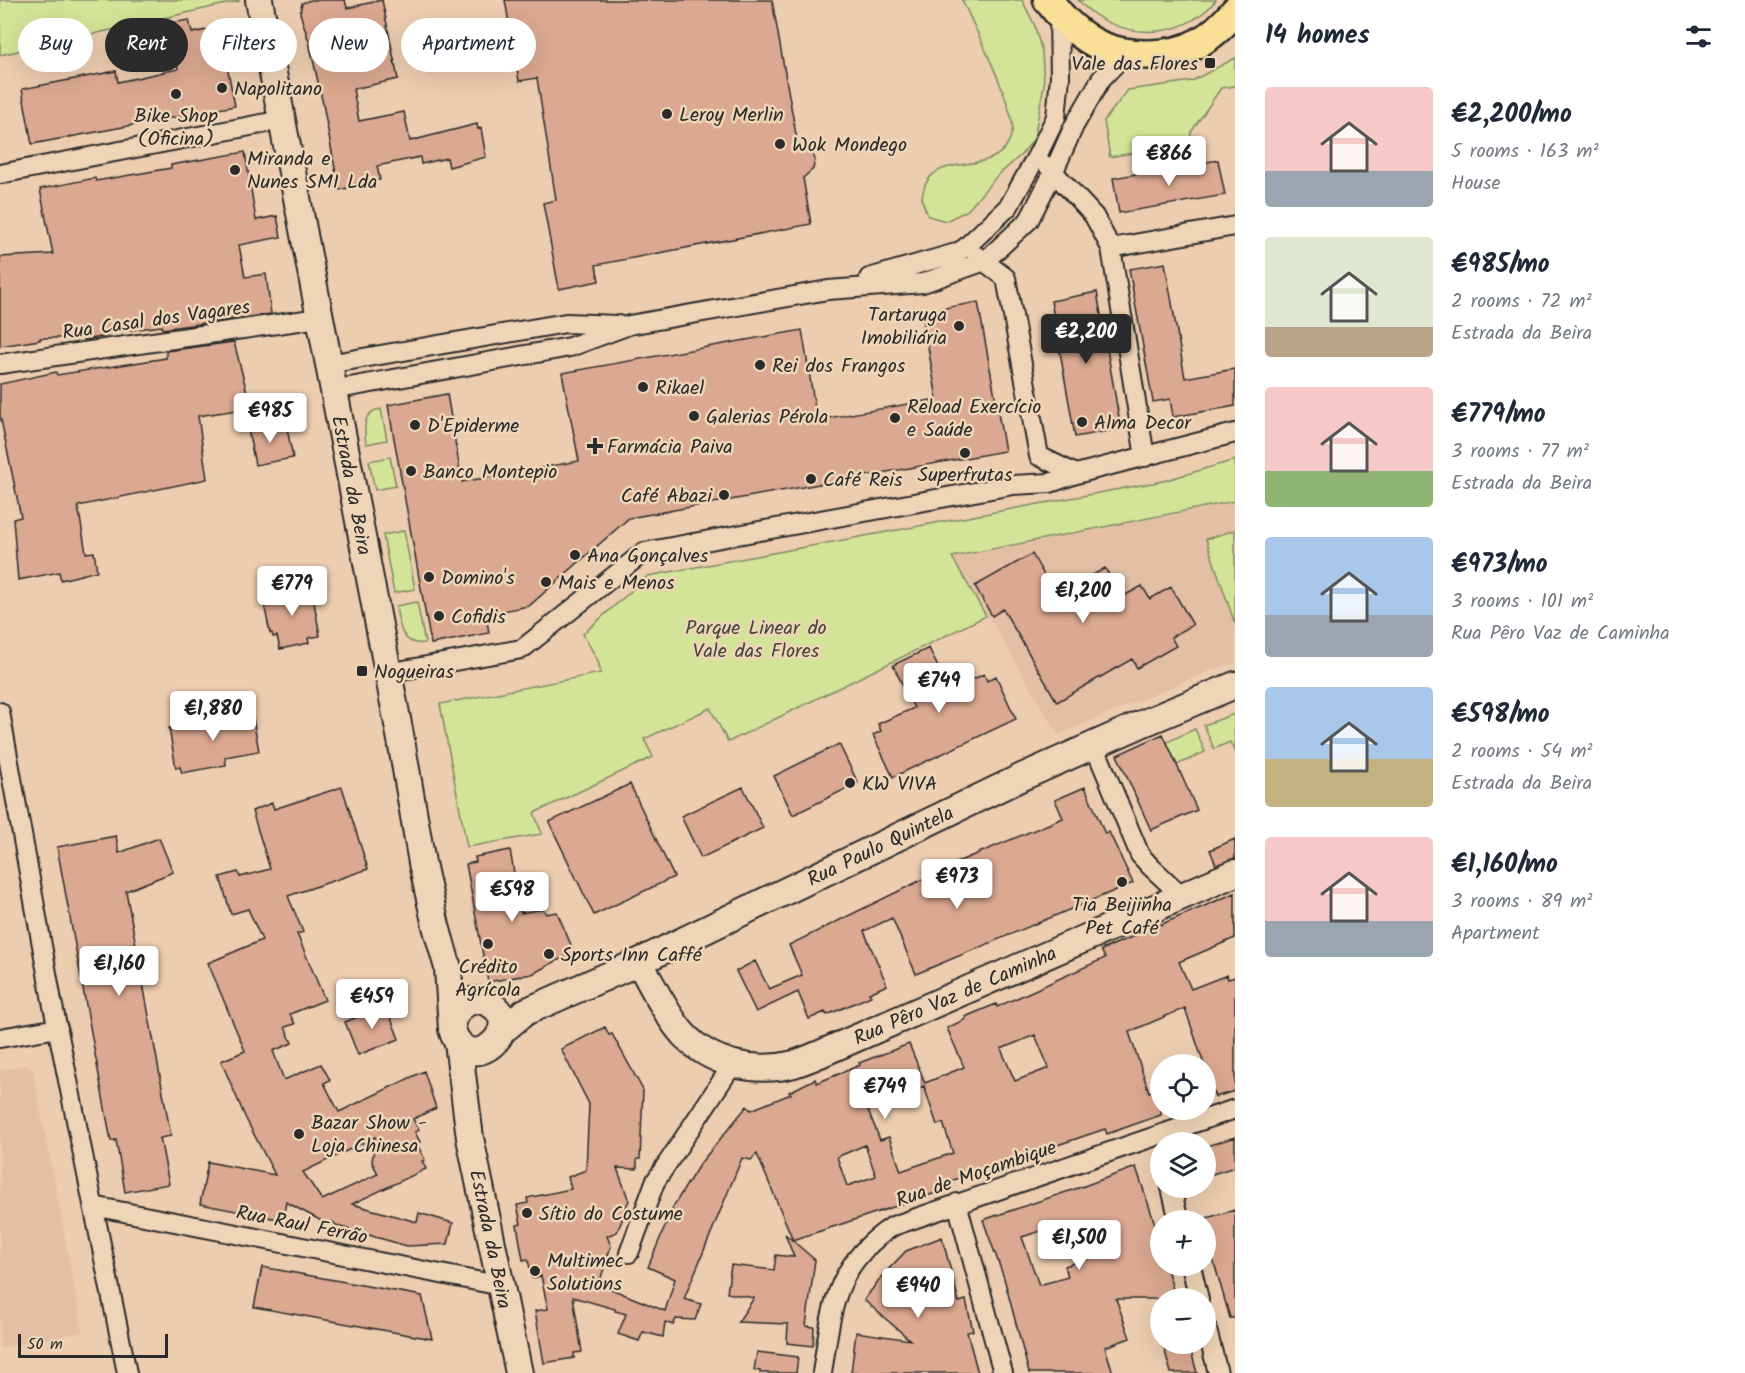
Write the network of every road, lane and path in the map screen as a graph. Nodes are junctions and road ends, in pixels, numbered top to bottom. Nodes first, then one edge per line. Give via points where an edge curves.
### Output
1 (259, 0) edge
2 (1053, 8) edge
3 (1230, 21) edge
4 (1126, 53) junction
5 (282, 120) junction
6 (1039, 152) junction
7 (1053, 173) junction
8 (0, 174) edge
9 (1235, 226) edge
10 (965, 248) junction
11 (1111, 248) junction
12 (985, 261) junction
13 (828, 290) junction
14 (319, 318) junction
15 (628, 325) junction
16 (0, 364) edge
17 (328, 364) junction
18 (333, 390) junction
19 (1235, 432) edge
20 (1039, 456) junction
21 (1144, 457) junction
22 (1076, 474) junction
23 (1013, 485) junction
24 (387, 673) junction
25 (1235, 686) edge
26 (0, 712) edge
27 (1094, 745) junction
28 (1235, 873) edge
29 (1182, 896) junction
30 (639, 962) junction
31 (448, 968) junction
32 (490, 1022) junction
33 (58, 1028) junction
34 (455, 1032) junction
35 (0, 1038) edge
36 (733, 1064) junction
37 (466, 1105) junction
38 (1235, 1109) edge
39 (1184, 1132) edge
40 (1150, 1146) edge
41 (957, 1203) junction
42 (93, 1206) junction
43 (629, 1253) dead end
44 (502, 1286) junction
45 (1213, 1354) edge
46 (127, 1373) edge
47 (519, 1373) edge
48 (822, 1373) edge
49 (1002, 1373) edge
50 (1218, 1373) edge

1 - 5 main road, Estrada da Beira
2 - 4 main road via 1089,40
2 - 6 street via 1059,99 1056,117
3 - 4 main road via 1200,42 1176,52
4 - 7 street via 1101,79
5 - 8 street
5 - 14 main road, Estrada da Beira
6 - 7 street
6 - 10 street via 1009,206
7 - 11 street via 1094,216
7 - 12 street via 1029,220
9 - 11 street
10 - 12 street
10 - 13 street
11 - 21 street
12 - 13 street via 923,283
12 - 20 street via 1006,278
13 - 15 street
14 - 16 street, Rua Casal dos Vagares
14 - 17 main road, Estrada da Beira
15 - 17 street via 566,323
15 - 18 street via 570,347
17 - 18 main road, Estrada da Beira
18 - 24 main road, Estrada da Beira
19 - 21 street
20 - 22 street
20 - 23 street
21 - 22 street
22 - 23 street via 1050,483
23 - 24 street via 644,552 522,650
24 - 31 main road, Estrada da Beira via 422,863
25 - 27 main road, Rua Paulo Quintela
26 - 33 street
27 - 29 street via 1140,855
27 - 30 main road, Rua Paulo Quintela
28 - 29 main road, Rua Pêro Vaz de Caminha
29 - 36 main road, Rua Pêro Vaz de Caminha via 794,1064 760,1068
30 - 32 main road, Rua Paulo Quintela via 525,1012
30 - 36 main road, Rua Pêro Vaz de Caminha via 684,1034 703,1050
31 - 32 main road, Estrada da Beira
31 - 34 main road, Estrada da Beira
32 - 34 main road via 471,1050
32 - 34 main road via 470,1002 458,1009
32 - 37 main road, Estrada da Beira
33 - 35 street
33 - 42 street
34 - 37 main road, Estrada da Beira
36 - 43 street via 655,1182
37 - 44 main road, Estrada da Beira
38 - 39 street, Rua de Moçambique
40 - 41 street, Rua de Moçambique
41 - 48 street, Rua de Moçambique via 893,1226 856,1258 831,1312
41 - 49 street
42 - 44 street, Rua Raul Ferrão
42 - 46 street
44 - 47 main road, Estrada da Beira
45 - 50 street

